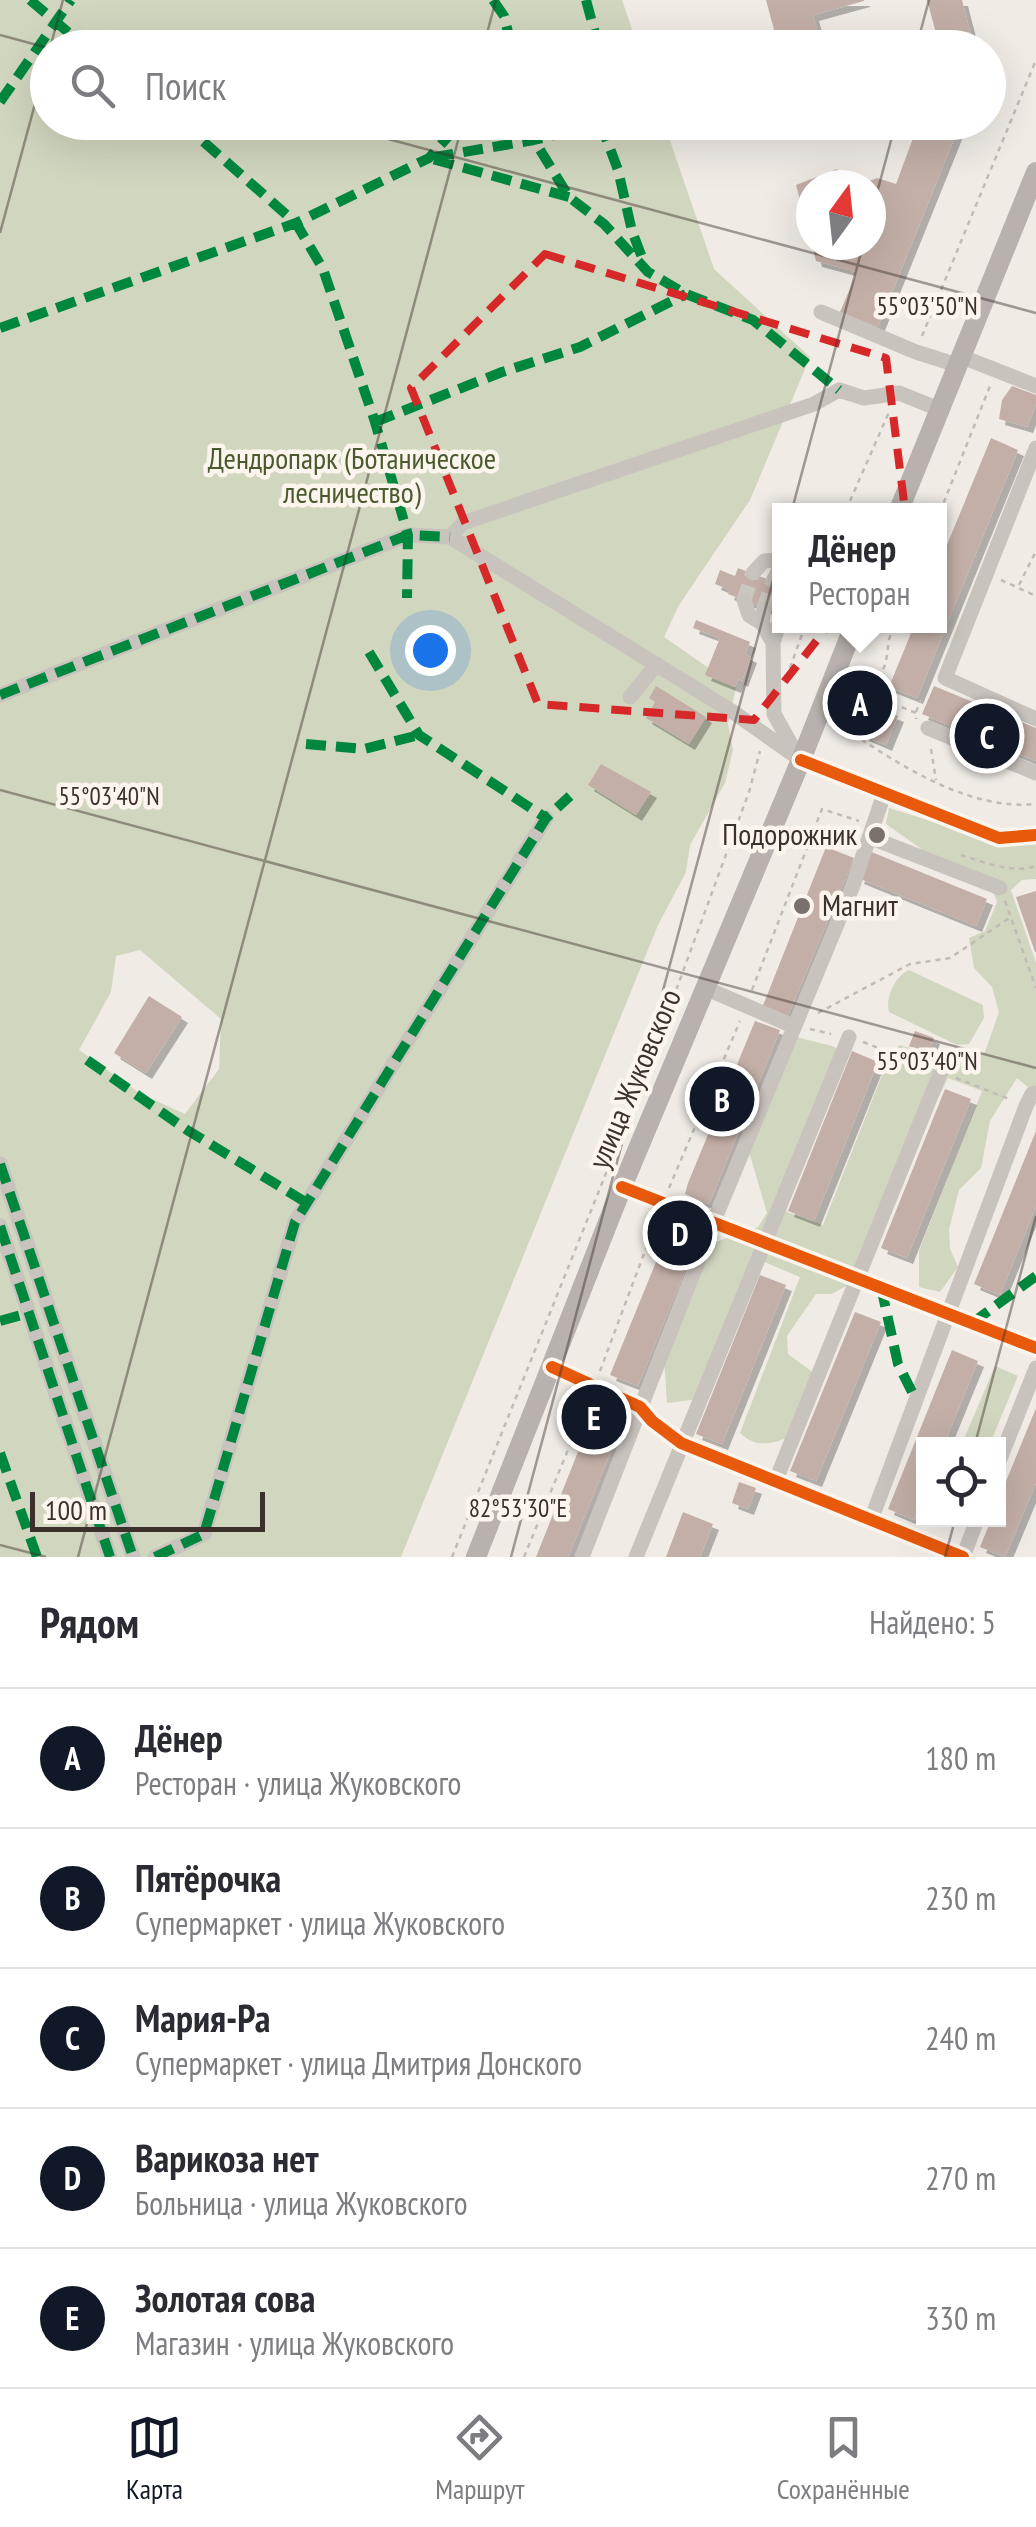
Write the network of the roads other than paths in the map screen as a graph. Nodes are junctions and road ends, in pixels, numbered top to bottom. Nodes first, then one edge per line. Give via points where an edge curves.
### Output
1 (1036, 173) edge
2 (821, 312) dead end
3 (959, 360) junction
4 (1036, 386) edge
5 (939, 410) junction
6 (1036, 448) edge
7 (902, 503) edge
8 (450, 537) junction
9 (772, 560) edge
10 (753, 574) tunnel mouth
11 (744, 600) dead end
12 (776, 633) edge
13 (851, 633) edge
14 (773, 643) junction
15 (657, 664) junction
16 (0, 695) edge
17 (630, 697) dead end
18 (1036, 720) edge
19 (928, 728) road end
20 (801, 760) junction
21 (1036, 772) edge
22 (884, 794) junction
23 (546, 818) dead end
24 (1036, 835) edge
25 (869, 837) junction
26 (1000, 888) road end
27 (705, 988) junction
28 (794, 1026) junction
29 (849, 1037) road end
30 (941, 1072) road end
31 (1031, 1099) edge
32 (0, 1164) edge
33 (622, 1187) junction
34 (713, 1223) junction
35 (0, 1226) edge
36 (764, 1241) junction
37 (859, 1278) junction
38 (948, 1312) junction
39 (1036, 1348) edge
40 (552, 1367) junction
41 (1036, 1368) edge
42 (640, 1407) junction
43 (681, 1443) junction
44 (1006, 1444) edge
45 (776, 1480) junction
46 (872, 1526) junction
47 (974, 1527) edge
48 (478, 1556) edge
49 (110, 1557) edge
50 (133, 1557) edge
51 (155, 1557) edge
52 (582, 1557) edge
53 (636, 1557) edge
54 (963, 1557) edge

1 - 3 main road
2 - 3 street via 916,352
3 - 4 street
3 - 5 main road
5 - 7 main road
5 - 8 street via 899,393 864,398 839,390 464,523
6 - 18 street via 945,678
8 - 15 street
8 - 16 street via 408,535
9 - 10 street
11 - 14 street via 749,615 763,616
12 - 14 street
13 - 20 main road, улица Жуковского
14 - 20 street via 774,714
15 - 17 street
15 - 20 street
19 - 21 street
20 - 22 street
20 - 27 main road, улица Жуковского
22 - 24 street via 999,838
22 - 25 street
23 - 51 street via 295,1222 204,1534
25 - 26 street
25 - 28 street
27 - 28 street
27 - 33 main road, улица Жуковского
28 - 34 street
29 - 36 street
30 - 37 street
31 - 38 street
32 - 50 street
33 - 34 street
33 - 40 main road, улица Жуковского
34 - 36 street
34 - 42 street
35 - 49 street
36 - 37 street
36 - 43 street
37 - 38 street
37 - 45 street
38 - 39 street
38 - 46 street
40 - 42 street
40 - 48 main road, улица Жуковского
41 - 44 street
42 - 43 street
42 - 52 street
43 - 45 street
43 - 53 street
45 - 46 street
46 - 54 street
47 - 54 street

